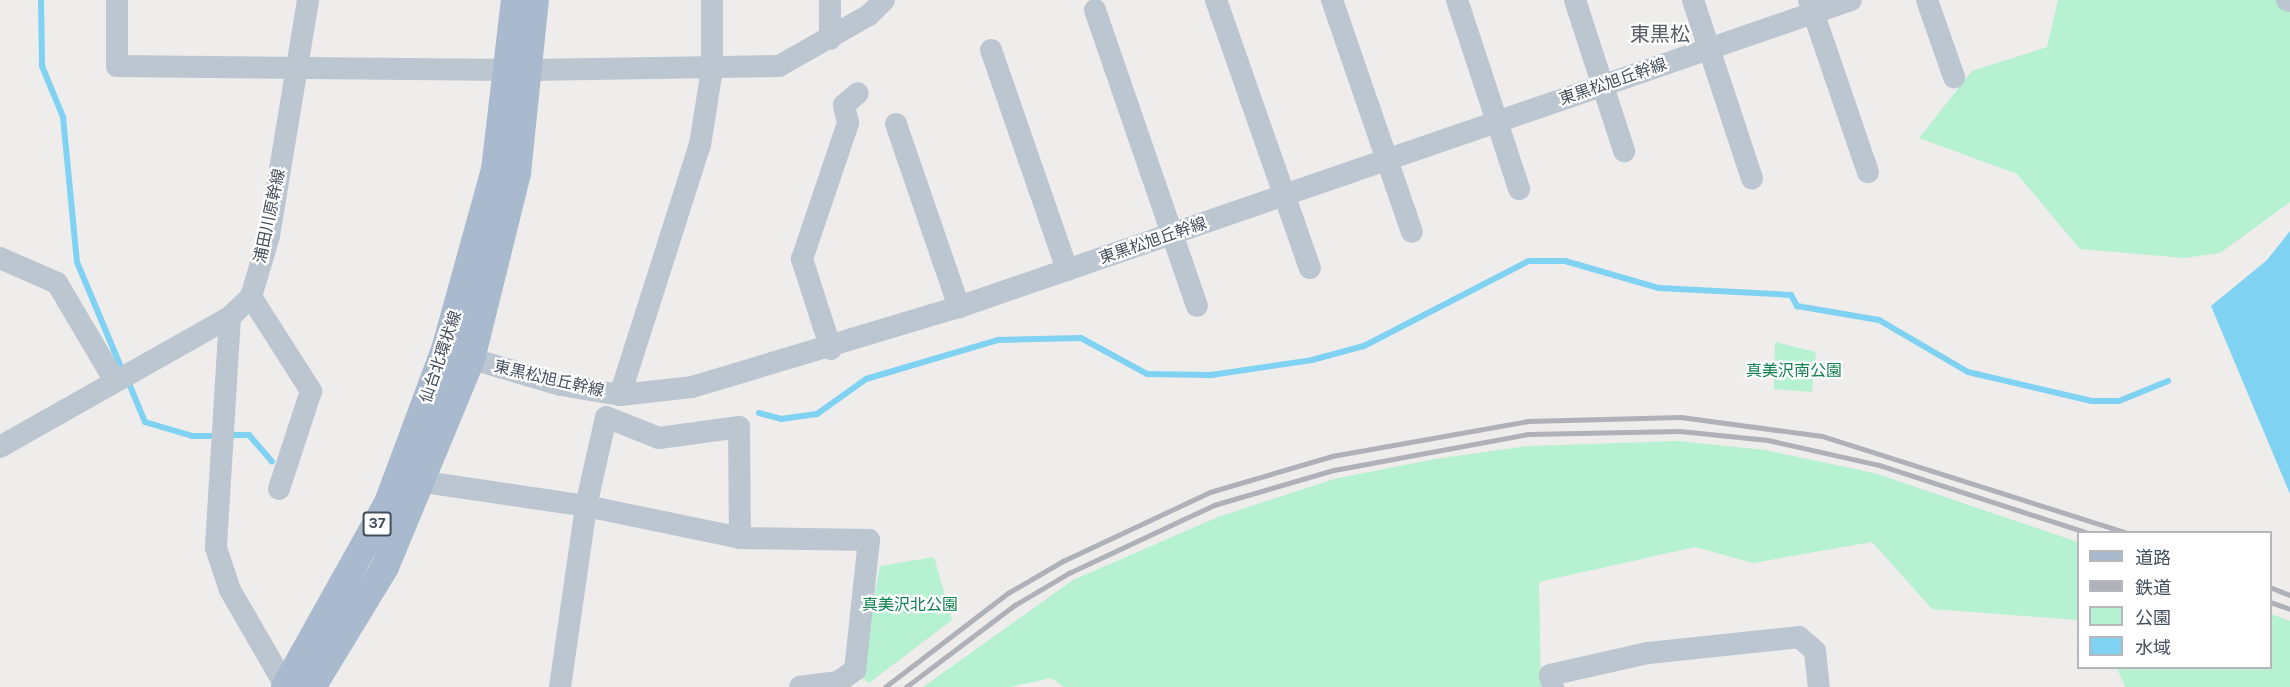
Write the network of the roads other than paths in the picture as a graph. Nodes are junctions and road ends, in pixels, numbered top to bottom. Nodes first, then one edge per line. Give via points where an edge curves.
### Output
1 (117, 0) edge
2 (308, 0) edge
3 (515, 0) edge
4 (535, 0) edge
5 (712, 0) edge
6 (830, 0) edge
7 (884, 0) edge
8 (1216, 0) edge
9 (1332, 0) edge
10 (1456, 0) edge
11 (1575, 0) edge
12 (1693, 0) edge
13 (1851, 0) edge
14 (1927, 0) edge
15 (1811, 7) edge
16 (1095, 10) dead end
17 (830, 39) junction
18 (1709, 49) junction
19 (991, 50) dead end
20 (297, 68) junction
21 (712, 69) junction
22 (520, 70) junction
23 (1954, 76) dead end
24 (1603, 86) junction
25 (858, 93) dead end
26 (1497, 122) junction
27 (896, 124) dead end
28 (1624, 151) dead end
29 (1387, 160) junction
30 (1868, 172) dead end
31 (1752, 178) dead end
32 (1519, 189) dead end
33 (1285, 197) junction
34 (1412, 232) dead end
35 (1173, 234) junction
36 (0, 258) edge
37 (1310, 268) dead end
38 (1067, 270) junction
39 (250, 297) junction
40 (1197, 306) dead end
41 (959, 307) junction
42 (230, 317) junction
43 (831, 349) junction
44 (458, 355) junction
45 (125, 376) junction
46 (620, 395) junction
47 (0, 447) edge
48 (424, 482) junction
49 (279, 489) dead end
50 (586, 506) junction
51 (740, 538) junction
52 (285, 687) edge
53 (312, 687) edge
54 (560, 687) edge
55 (800, 687) edge
56 (1553, 687) edge
57 (1819, 687) edge

1 - 20 street via 117,66
2 - 20 street, 浦田川原幹線
3 - 22 main road, 仙台北環状線 / 37
4 - 22 main road, 仙台北環状線 / 37
5 - 21 street
6 - 17 street
7 - 17 street
8 - 33 street
9 - 29 street
10 - 26 street
11 - 24 street
12 - 18 street
13 - 15 street, 東黒松旭丘幹線
14 - 23 street
15 - 18 street, 東黒松旭丘幹線
15 - 30 street
16 - 35 street
17 - 21 street via 779,66
18 - 24 street, 東黒松旭丘幹線
18 - 31 street
19 - 38 street
20 - 22 street
20 - 39 street, 浦田川原幹線 via 269,236
21 - 22 street
21 - 46 street via 700,145
22 - 44 main road, 仙台北環状線 / 37 via 508,215
24 - 26 street, 東黒松旭丘幹線
24 - 28 street
25 - 43 street via 844,105 848,123 802,259
26 - 29 street, 東黒松旭丘幹線
26 - 32 street
27 - 41 street
29 - 33 street, 東黒松旭丘幹線
29 - 34 street
33 - 35 street, 東黒松旭丘幹線
33 - 37 street
35 - 38 street, 東黒松旭丘幹線
35 - 40 street
36 - 45 street via 57,283
38 - 41 street, 東黒松旭丘幹線
39 - 42 street, 浦田川原幹線
39 - 49 street via 310,392
41 - 43 street, 東黒松旭丘幹線
42 - 45 street, 浦田川原幹線
42 - 52 street via 226,435 216,548 220,569
43 - 46 street, 東黒松旭丘幹線 via 692,387
44 - 46 street, 東黒松旭丘幹線
44 - 48 main road, 仙台北環状線 / 37
44 - 52 main road, 仙台北環状線 / 37 via 388,503
45 - 47 street, 浦田川原幹線
48 - 50 street
48 - 53 main road, 仙台北環状線 / 37 via 385,567
50 - 51 street
50 - 51 street via 606,417 659,438 739,427
50 - 54 street
51 - 55 street via 869,540 855,670 838,682
56 - 57 street via 1550,675 1648,653 1798,637 1815,651

